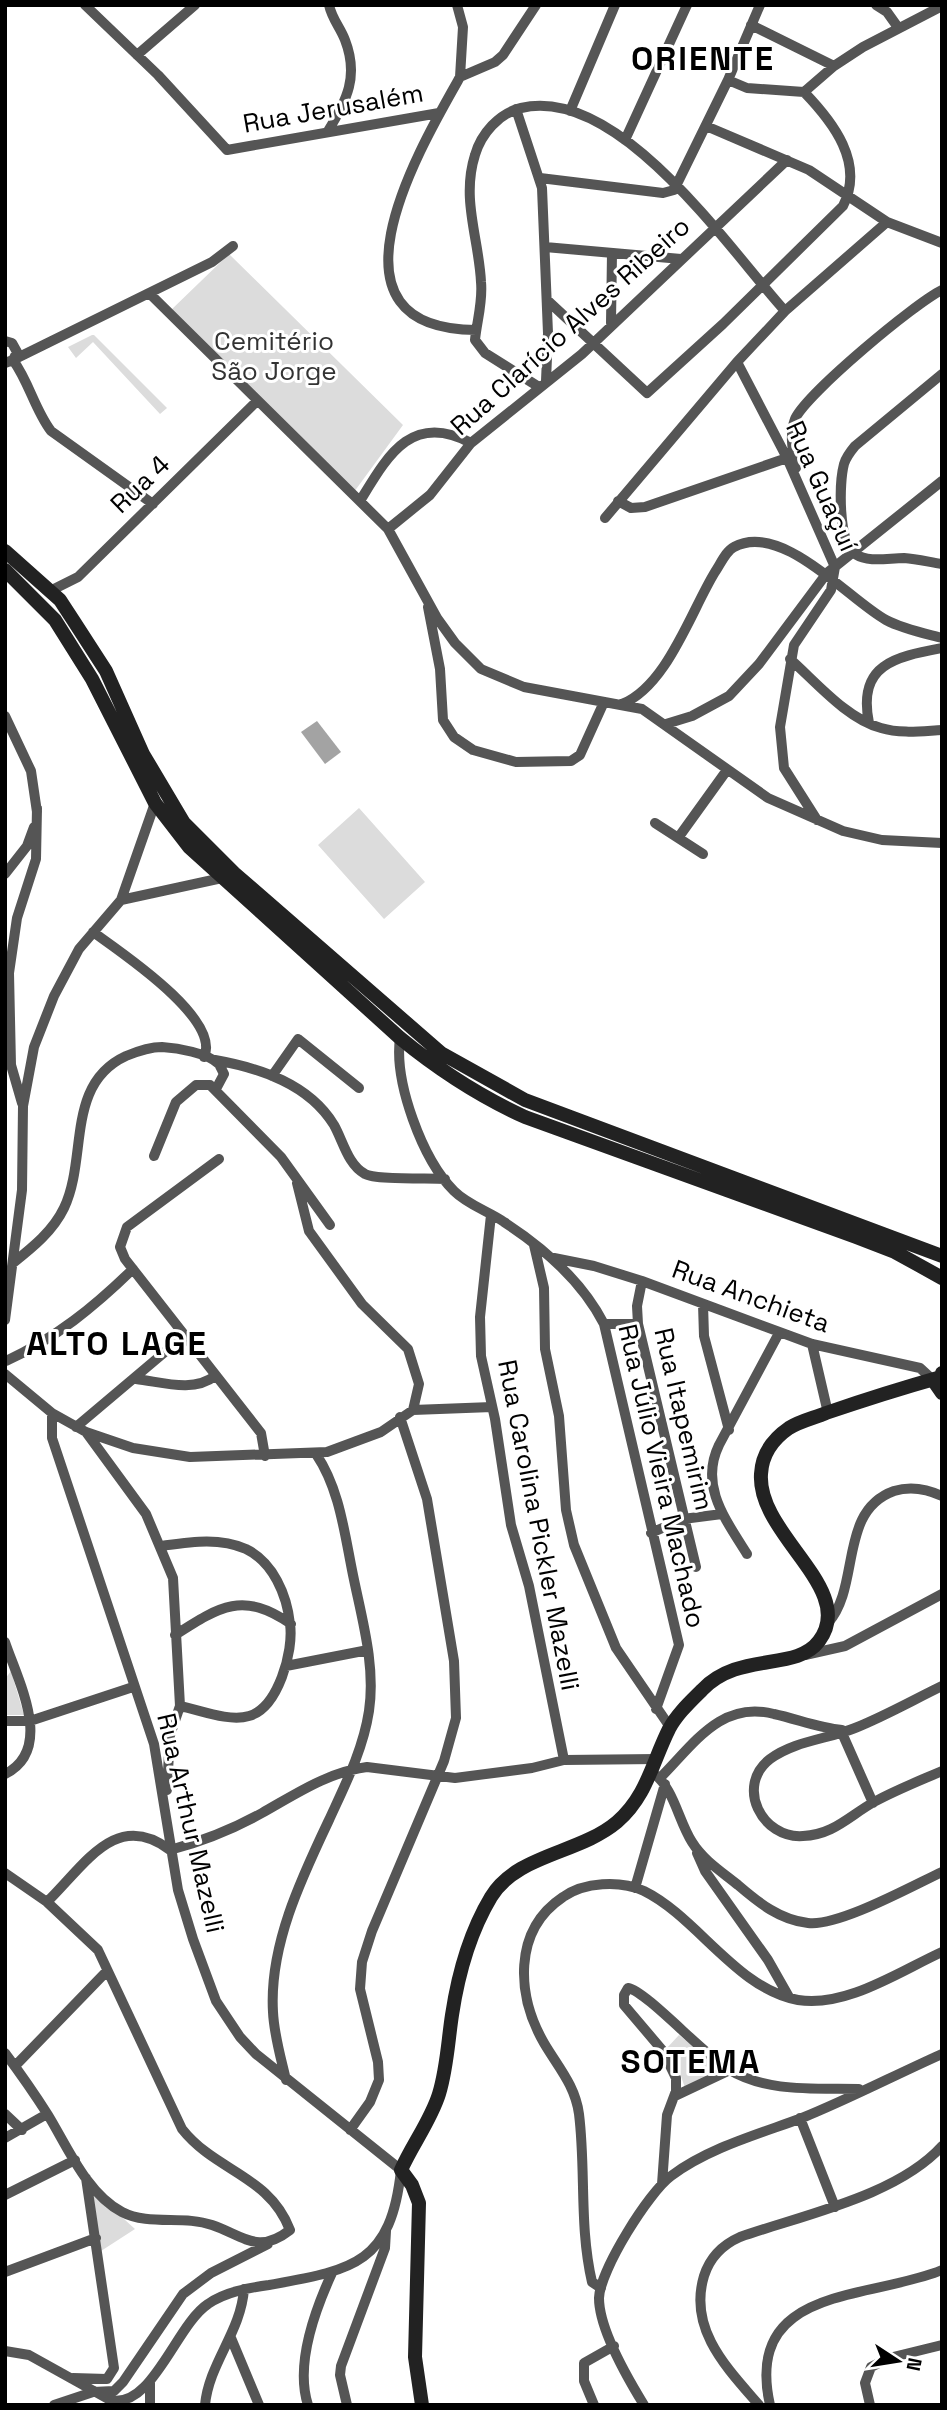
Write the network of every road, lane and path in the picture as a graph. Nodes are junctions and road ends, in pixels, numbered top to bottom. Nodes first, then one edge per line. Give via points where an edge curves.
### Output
1 (85, 5) edge
2 (195, 5) edge
3 (329, 5) edge
4 (457, 5) edge
5 (536, 5) edge
6 (615, 5) edge
7 (687, 5) edge
8 (760, 5) edge
9 (876, 5) edge
10 (942, 6) edge
11 (751, 25) junction
12 (897, 26) junction
13 (137, 55) junction
14 (834, 66) junction
15 (460, 76) junction
16 (728, 80) junction
17 (804, 92) junction
18 (516, 109) junction
19 (570, 111) junction
20 (439, 113) junction
21 (706, 126) junction
22 (328, 131) junction
23 (625, 140) junction
24 (787, 160) junction
25 (540, 177) junction
26 (677, 187) junction
27 (848, 198) junction
28 (887, 222) junction
29 (715, 228) junction
30 (942, 243) edge
31 (233, 246) dead end
32 (545, 247) junction
33 (612, 253) junction
34 (681, 260) junction
35 (761, 285) junction
36 (942, 290) edge
37 (149, 293) junction
38 (547, 300) junction
39 (785, 312) junction
40 (611, 323) junction
41 (477, 330) junction
42 (7, 340) edge
43 (592, 342) junction
44 (8, 362) edge
45 (737, 362) junction
46 (942, 373) edge
47 (543, 384) junction
48 (257, 402) junction
49 (471, 443) junction
50 (787, 458) junction
51 (797, 481) junction
52 (942, 481) edge
53 (360, 501) junction
54 (618, 501) junction
55 (153, 504) junction
56 (605, 518) dead end
57 (388, 529) junction
58 (5, 551) edge
59 (855, 554) junction
60 (942, 564) edge
61 (6, 570) edge
62 (832, 574) junction
63 (50, 591) junction
64 (426, 601) junction
65 (942, 638) edge
66 (942, 648) edge
67 (790, 659) junction
68 (604, 702) junction
69 (621, 705) junction
70 (5, 716) edge
71 (869, 723) junction
72 (666, 724) junction
73 (942, 730) edge
74 (727, 770) junction
75 (155, 803) junction
76 (37, 808) junction
77 (655, 822) dead end
78 (819, 822) junction
79 (678, 838) junction
80 (942, 843) edge
81 (703, 853) dead end
82 (5, 874) edge
83 (222, 878) junction
84 (121, 900) junction
85 (93, 932) junction
86 (400, 1038) junction
87 (210, 1058) junction
88 (272, 1076) junction
89 (359, 1088) dead end
90 (216, 1089) junction
91 (23, 1106) junction
92 (154, 1156) dead end
93 (219, 1159) dead end
94 (295, 1177) junction
95 (445, 1179) junction
96 (491, 1214) junction
97 (330, 1224) dead end
98 (534, 1244) junction
99 (942, 1255) edge
100 (551, 1257) junction
101 (13, 1263) junction
102 (133, 1269) junction
103 (942, 1278) edge
104 (642, 1281) junction
105 (703, 1304) junction
106 (5, 1320) edge
107 (604, 1324) junction
108 (638, 1324) junction
109 (779, 1333) junction
110 (185, 1335) junction
111 (812, 1344) junction
112 (6, 1365) edge
113 (939, 1375) edge
114 (215, 1376) junction
115 (136, 1379) junction
116 (942, 1393) edge
117 (492, 1407) junction
118 (413, 1410) junction
119 (52, 1413) junction
120 (828, 1413) junction
121 (400, 1417) junction
122 (81, 1429) junction
123 (729, 1430) junction
124 (316, 1454) junction
125 (265, 1456) junction
126 (942, 1496) edge
127 (722, 1514) junction
128 (683, 1519) junction
129 (651, 1532) junction
130 (161, 1546) junction
131 (747, 1554) dead end
132 (696, 1567) dead end
133 (942, 1594) edge
134 (828, 1623) junction
135 (291, 1624) junction
136 (174, 1635) junction
137 (5, 1642) edge
138 (368, 1650) junction
139 (798, 1657) junction
140 (286, 1666) junction
141 (9, 1667) edge
142 (942, 1686) edge
143 (133, 1687) junction
144 (180, 1706) junction
145 (656, 1709) junction
146 (5, 1721) edge
147 (30, 1721) junction
148 (670, 1727) junction
149 (845, 1732) junction
150 (170, 1735) junction
151 (152, 1737) junction
152 (564, 1760) junction
153 (352, 1769) junction
154 (942, 1771) edge
155 (659, 1773) junction
156 (5, 1774) edge
157 (438, 1775) junction
158 (873, 1803) junction
159 (166, 1806) junction
160 (693, 1844) junction
161 (170, 1850) junction
162 (942, 1872) edge
163 (5, 1873) edge
164 (635, 1888) junction
165 (47, 1902) junction
166 (942, 1952) edge
167 (107, 1971) junction
168 (789, 1997) junction
169 (5, 2053) edge
170 (942, 2054) edge
171 (15, 2066) junction
172 (730, 2070) junction
173 (286, 2080) junction
174 (862, 2090) junction
175 (675, 2096) junction
176 (47, 2114) junction
177 (5, 2115) edge
178 (800, 2118) junction
179 (22, 2130) junction
180 (350, 2130) junction
181 (5, 2138) edge
182 (942, 2146) edge
183 (75, 2160) junction
184 (401, 2170) junction
185 (86, 2175) junction
186 (662, 2184) junction
187 (5, 2195) edge
188 (835, 2207) junction
189 (386, 2230) junction
190 (96, 2238) junction
191 (271, 2243) junction
192 (942, 2270) edge
193 (5, 2272) edge
194 (332, 2273) junction
195 (601, 2288) junction
196 (244, 2289) junction
197 (230, 2338) junction
198 (942, 2345) edge
199 (614, 2346) junction
200 (5, 2351) edge
201 (72, 2378) junction
202 (150, 2381) junction
203 (93, 2392) junction
204 (127, 2403) edge
205 (54, 2405) edge
206 (150, 2405) edge
207 (205, 2405) edge
208 (259, 2405) edge
209 (308, 2405) edge
210 (347, 2405) edge
211 (422, 2405) edge
212 (594, 2405) edge
213 (645, 2405) edge
214 (759, 2405) edge
215 (770, 2405) edge
216 (870, 2405) edge

1 - 13 street, Rua Jerusalém
2 - 13 street
3 - 22 street via 345,40 353,76 347,99
4 - 15 street via 463,27
5 - 15 street via 503,55
6 - 19 street
7 - 23 street
8 - 11 street
9 - 12 street
10 - 12 street
11 - 14 street
11 - 16 street
12 - 14 street
13 - 22 street, Rua Jerusalém via 227,150
14 - 17 street
15 - 20 street
16 - 17 street via 747,88
16 - 21 street
17 - 27 street via 844,144 850,166
18 - 19 street via 545,106
18 - 25 street
18 - 41 street via 498,120 480,142 471,172 471,223 482,284
19 - 23 street
20 - 22 street, Rua Jerusalém
20 - 41 street via 395,212 388,262 394,290 407,312 444,328
21 - 24 street
21 - 26 street
23 - 26 street
24 - 27 street via 821,177
24 - 29 street, Rua Clarício Alves Ribeiro
25 - 26 street via 663,193
25 - 32 street
26 - 29 street
27 - 28 street
27 - 35 street via 836,215
28 - 30 street
28 - 39 street
29 - 34 street, Rua Clarício Alves Ribeiro
29 - 35 street
31 - 37 street via 212,262
32 - 33 street
32 - 38 street
33 - 34 street
33 - 40 street
34 - 40 street, Rua Clarício Alves Ribeiro
35 - 39 street
35 - 43 street via 647,393
36 - 51 street via 918,303 798,414 792,432
37 - 44 street
37 - 48 street
38 - 43 street
38 - 47 street
39 - 45 street
40 - 43 street, Rua Clarício Alves Ribeiro
41 - 47 street via 475,340 480,349
42 - 44 street via 17,349
43 - 47 street, Rua Clarício Alves Ribeiro
44 - 55 street via 25,376 51,431
45 - 50 street, Rua Guaçuí
45 - 54 street
46 - 59 street via 865,436 845,461 841,486 844,530
47 - 49 street, Rua Clarício Alves Ribeiro
48 - 53 street
48 - 55 street, Rua 4
49 - 53 street via 441,434 407,440 387,457
49 - 57 street, Rua Clarício Alves Ribeiro via 430,495
50 - 51 street, Rua Guaçuí
50 - 54 street via 645,507 631,508
51 - 62 street, Rua Guaçuí
52 - 59 street
53 - 57 street
54 - 56 street
55 - 63 street, Rua 4 via 78,577
57 - 64 street
58 - 63 main road
59 - 60 street
59 - 62 street
61 - 63 main road via 34,592
61 - 75 main road via 55,620 81,660
62 - 65 street via 887,620
62 - 67 street, Rua Guaçuí
62 - 69 street via 789,551 753,543 733,547 664,664 642,691
62 - 72 street via 741,684 717,703
63 - 99 main road via 106,671 171,806 207,847 420,1037 525,1100
64 - 68 street via 455,643 491,675 524,687
64 - 68 street via 446,727 468,747 523,762 571,761 580,755
66 - 71 street via 884,665 868,686
67 - 71 street
67 - 78 street, Rua Guaçuí via 780,727 781,759 788,778
68 - 69 street
69 - 72 street via 642,709
70 - 76 street via 31,771
71 - 73 street via 895,731
72 - 74 street
74 - 78 street via 768,798
74 - 79 street
75 - 83 main road via 191,850
75 - 84 street
76 - 82 street via 27,846
76 - 91 street via 36,859 13,935 9,982 10,1065
77 - 79 street
78 - 80 street via 871,839
79 - 81 street
83 - 84 street
83 - 86 main road
84 - 85 street
85 - 87 street via 190,1012
85 - 91 street via 46,1012
86 - 95 street, Rua Júlio Vieira Machado via 398,1068 405,1094 421,1137
86 - 103 main road via 455,1080 525,1117 856,1237
87 - 88 street
87 - 90 street via 224,1074
87 - 101 street via 152,1048 107,1068 92,1086 85,1106 74,1183 65,1207 44,1237
88 - 89 street via 298,1039
88 - 95 street via 322,1109 364,1174
90 - 92 street via 196,1085 182,1095
90 - 94 street
91 - 101 street via 24,1174
93 - 102 street via 127,1227 120,1247
94 - 97 street
94 - 118 street via 309,1231 362,1304 408,1349 418,1384
95 - 96 street, Rua Júlio Vieira Machado via 461,1197
96 - 98 street, Rua Júlio Vieira Machado
96 - 117 street, Rua Carolina Pickler Mazelli via 480,1317 481,1356
98 - 100 street, Rua Júlio Vieira Machado
98 - 145 street via 544,1288 545,1349 559,1416 568,1523 617,1648
100 - 104 street, Rua Anchieta
100 - 107 street, Rua Júlio Vieira Machado via 584,1292
101 - 106 street
102 - 110 street
102 - 112 street via 77,1320
104 - 105 street, Rua Anchieta
104 - 108 street, Rua Itapemirim via 636,1306
105 - 109 street, Rua Anchieta
105 - 123 street via 704,1336
107 - 108 street
107 - 129 street, Rua Júlio Vieira Machado
108 - 128 street, Rua Itapemirim
109 - 111 street, Rua Anchieta
109 - 123 street
110 - 114 street
110 - 115 street
111 - 113 street, Rua Anchieta
111 - 120 street
112 - 119 street via 20,1385
113 - 116 main road
113 - 120 main road
114 - 115 street via 200,1385
114 - 125 street via 261,1433
115 - 122 street
117 - 118 street
117 - 152 street, Rua Carolina Pickler Mazelli via 511,1525 529,1586
118 - 121 street
119 - 122 street
119 - 143 street, Rua Arthur Mazelli via 52,1438
120 - 134 main road via 798,1423 777,1437 762,1460 760,1480 771,1518 825,1595
121 - 124 street via 368,1438
121 - 157 street via 427,1499 454,1661 456,1718
122 - 125 street via 168,1455
122 - 130 street via 146,1514
123 - 127 street via 715,1453 712,1471
124 - 125 street
124 - 138 street via 337,1499
126 - 134 street via 902,1489 879,1498 869,1508 857,1532 843,1596
127 - 128 street
127 - 131 street
128 - 129 street
128 - 132 street, Rua Itapemirim
129 - 145 street, Rua Júlio Vieira Machado via 679,1644
130 - 135 street via 223,1542 253,1553 274,1572
130 - 136 street via 173,1578
133 - 139 street via 845,1646
134 - 139 main road via 814,1647
135 - 136 street via 271,1611 243,1603 218,1610
135 - 140 street
136 - 144 street
137 - 141 street
138 - 140 street
138 - 153 street via 369,1713
139 - 148 main road via 740,1666 714,1679
140 - 144 street via 275,1692 254,1714 236,1717
141 - 147 street
142 - 149 street
143 - 147 street
143 - 151 street, Rua Arthur Mazelli
144 - 150 street
145 - 148 street
146 - 147 street
147 - 156 street via 28,1752
148 - 155 main road
149 - 155 street via 769,1712 730,1714 711,1724
149 - 158 street
149 - 158 street via 770,1759 754,1782 758,1809 782,1834 802,1836 837,1827
150 - 151 street via 162,1741
150 - 159 street
151 - 159 street, Rua Arthur Mazelli
152 - 155 street
152 - 157 street via 461,1777
153 - 157 street
153 - 161 street via 313,1783 258,1815
153 - 173 street via 299,1891 274,1972 274,2028
154 - 158 street
155 - 160 street
155 - 164 street
155 - 184 main road via 607,1830 518,1870 493,1894 458,1984 438,2097
157 - 180 street via 362,1962 360,1989 379,2080
159 - 161 street, Rua Arthur Mazelli
160 - 162 street via 764,1907 812,1924 845,1916
160 - 168 street via 705,1871
161 - 165 street via 143,1835 120,1835
161 - 173 street, Rua Arthur Mazelli via 178,1890 216,2001 240,2038
163 - 165 street
164 - 168 street via 655,1898 755,1980
164 - 195 street via 600,1885 564,1896 533,1928 524,1959 525,1989 536,2027 576,2098 585,2248 592,2282
165 - 167 street via 98,1950
166 - 168 street via 841,1996 808,2001
167 - 171 street
167 - 191 street via 182,2129 198,2148 264,2190 279,2207 290,2230
169 - 171 street
170 - 174 street
171 - 176 street
172 - 174 street via 781,2087
172 - 175 street
172 - 175 street via 628,1988 624,2003 669,2061 676,2078
173 - 180 street, Rua Arthur Mazelli
174 - 178 street
175 - 186 street via 668,2108
176 - 179 street
176 - 183 street
177 - 179 street
178 - 186 street via 687,2165
178 - 188 street
179 - 181 street
180 - 184 street, Rua Arthur Mazelli
182 - 188 street via 918,2166
183 - 185 street
183 - 187 street
184 - 189 street via 397,2206
184 - 211 main road via 419,2203 415,2357
185 - 190 street
185 - 191 street via 103,2197 130,2215 203,2222 246,2240
186 - 195 street via 629,2231
188 - 214 street via 740,2237 726,2244 708,2267 699,2305 705,2332 723,2363
189 - 194 street via 372,2253
189 - 210 street via 385,2248 341,2366
190 - 193 street
190 - 201 street via 113,2372 107,2379
191 - 203 street via 211,2273 183,2294 123,2382 114,2391
192 - 215 street via 860,2289 793,2319 775,2337 766,2360 764,2380
194 - 196 street
194 - 209 street via 309,2341 304,2383
195 - 199 street via 600,2305
196 - 197 street
196 - 202 street via 197,2312
197 - 207 street via 210,2379
197 - 208 street
198 - 216 street via 871,2367 865,2382
199 - 212 street via 584,2363 584,2381
199 - 213 street
200 - 201 street via 29,2355
201 - 203 street
202 - 204 street
202 - 206 street
203 - 204 street
203 - 205 street

